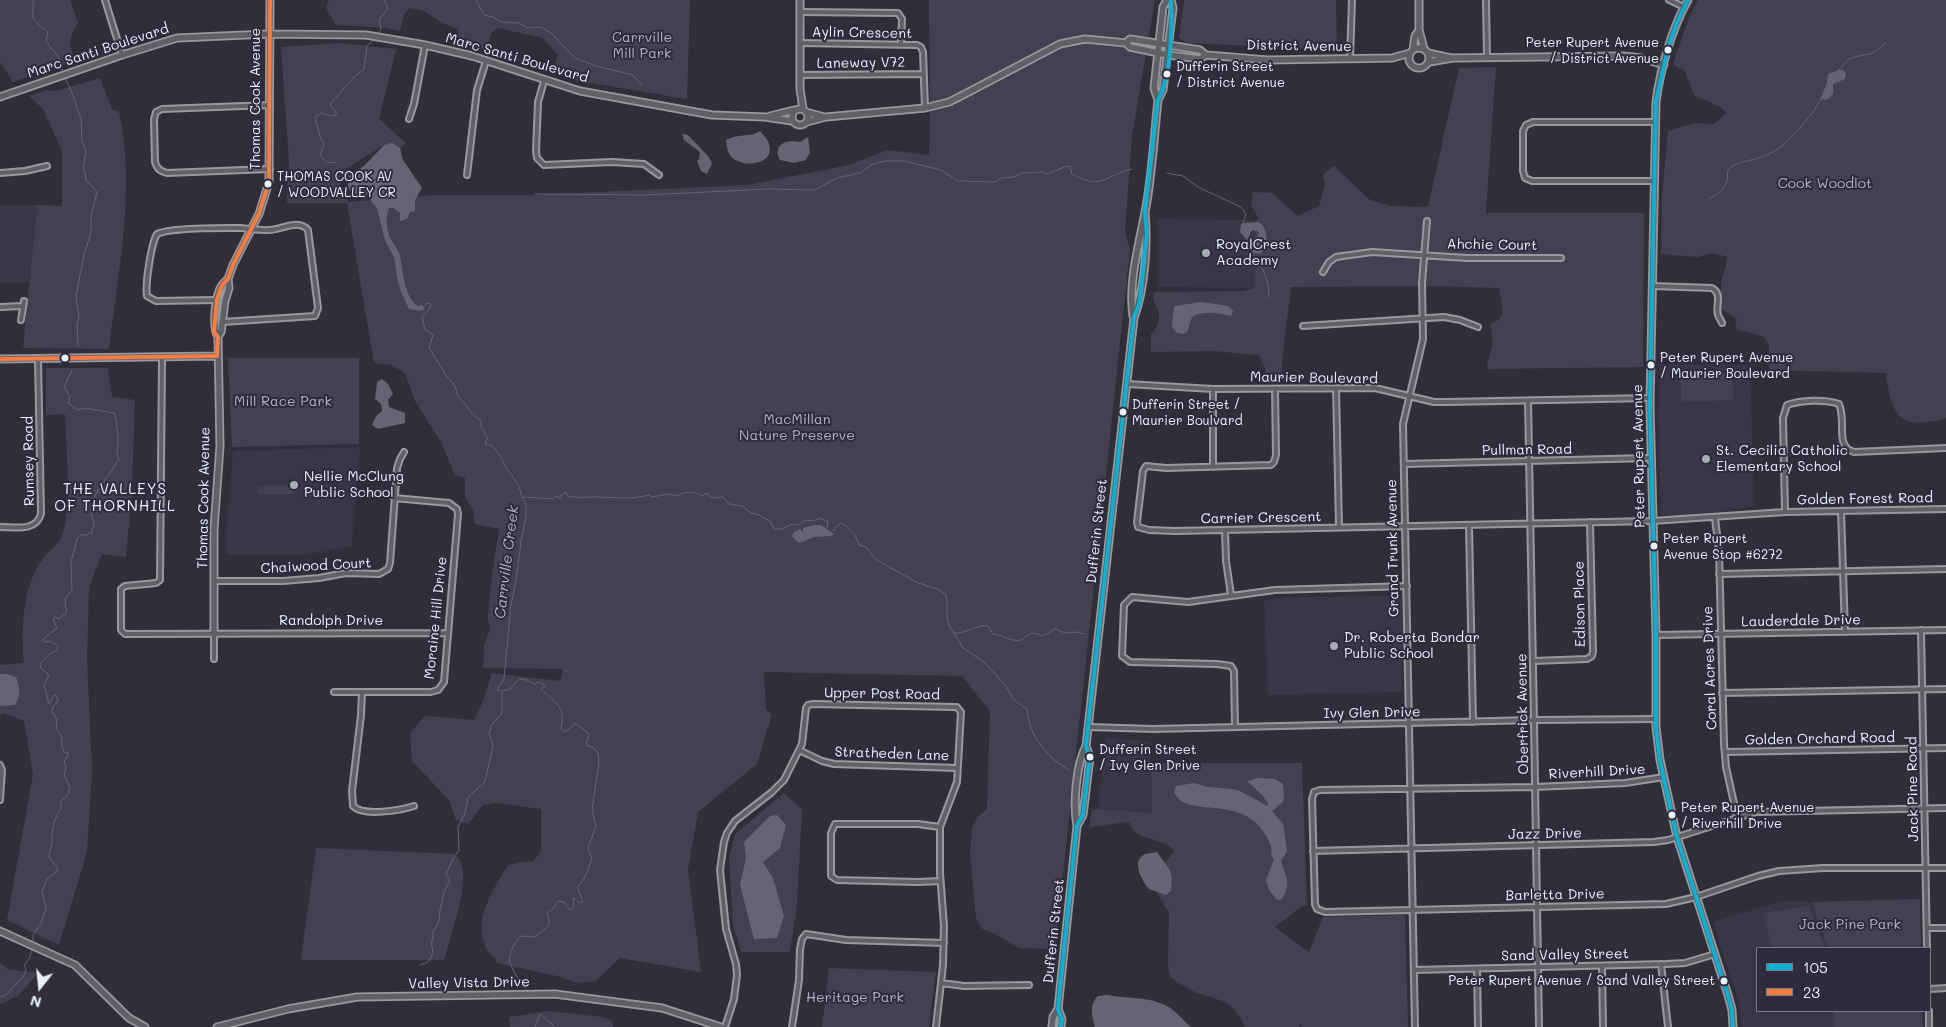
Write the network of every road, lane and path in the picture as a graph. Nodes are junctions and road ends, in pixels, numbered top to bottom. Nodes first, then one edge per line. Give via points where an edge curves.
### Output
1 (104, 0) edge
2 (270, 0) edge
3 (800, 0) edge
4 (1167, 0) edge
5 (1171, 0) edge
6 (1352, 0) edge
7 (1419, 0) edge
8 (1486, 0) edge
9 (1669, 0) edge
10 (1688, 0) edge
11 (1684, 7) junction
12 (800, 12) junction
13 (1419, 30) junction
14 (268, 34) junction
15 (1126, 42) junction
16 (800, 43) junction
17 (901, 44) junction
18 (1160, 44) junction
19 (424, 45) junction
20 (1169, 45) junction
21 (1426, 51) junction
22 (1411, 52) junction
23 (1159, 53) junction
24 (122, 55) junction
25 (1168, 55) junction
26 (1206, 55) junction
27 (1392, 58) junction
28 (1453, 58) junction
29 (1487, 58) junction
30 (1350, 59) junction
31 (486, 61) junction
32 (1409, 62) junction
33 (1428, 62) junction
34 (1664, 65) junction
35 (923, 74) junction
36 (800, 75) junction
37 (544, 81) junction
38 (800, 89) junction
39 (0, 97) edge
40 (1158, 100) junction
41 (270, 105) junction
42 (926, 108) junction
43 (795, 110) junction
44 (805, 111) junction
45 (765, 117) junction
46 (826, 117) junction
47 (409, 119) dead end
48 (792, 121) junction
49 (807, 122) junction
50 (1655, 122) junction
51 (46, 166) dead end
52 (270, 169) junction
53 (0, 173) edge
54 (467, 175) dead end
55 (659, 175) dead end
56 (1654, 181) junction
57 (1427, 221) dead end
58 (252, 229) junction
59 (1423, 254) junction
60 (1561, 258) dead end
61 (1323, 272) dead end
62 (228, 279) junction
63 (1652, 286) junction
64 (217, 300) junction
65 (24, 301) dead end
66 (22, 306) junction
67 (0, 307) edge
68 (1422, 318) junction
69 (21, 320) dead end
70 (222, 322) junction
71 (1722, 323) dead end
72 (1303, 326) dead end
73 (1478, 327) dead end
74 (218, 337) junction
75 (217, 356) junction
76 (162, 358) junction
77 (0, 359) edge
78 (38, 359) junction
79 (1126, 384) junction
80 (1336, 388) junction
81 (1213, 389) junction
82 (1275, 389) junction
83 (1410, 396) junction
84 (1650, 398) junction
85 (1528, 401) junction
86 (1946, 448) edge
87 (404, 452) dead end
88 (1650, 458) junction
89 (1530, 461) junction
90 (1404, 464) junction
91 (1213, 467) junction
92 (394, 498) junction
93 (1946, 508) edge
94 (1841, 511) junction
95 (1785, 512) junction
96 (1715, 518) junction
97 (1652, 521) junction
98 (1590, 522) junction
99 (1531, 523) junction
100 (1406, 526) junction
101 (1469, 526) junction
102 (0, 527) edge
103 (1339, 527) junction
104 (1225, 530) junction
105 (1946, 569) edge
106 (1843, 572) junction
107 (1719, 574) junction
108 (215, 581) junction
109 (1407, 586) junction
110 (1230, 595) junction
111 (1921, 630) junction
112 (1946, 630) edge
113 (1845, 631) junction
114 (448, 633) junction
115 (214, 634) junction
116 (1720, 634) junction
117 (1656, 635) junction
118 (214, 659) dead end
119 (1533, 661) junction
120 (1922, 689) junction
121 (1946, 689) edge
122 (334, 692) dead end
123 (362, 692) junction
124 (1722, 693) junction
125 (1535, 720) junction
126 (1656, 720) junction
127 (1473, 722) junction
128 (1409, 723) junction
129 (1089, 726) junction
130 (1236, 727) junction
131 (1923, 748) junction
132 (1946, 748) edge
133 (799, 750) junction
134 (1725, 752) junction
135 (0, 766) edge
136 (958, 768) junction
137 (1664, 777) junction
138 (1535, 787) junction
139 (1411, 788) junction
140 (1, 793) edge
141 (0, 800) edge
142 (414, 806) dead end
143 (1946, 808) edge
144 (1924, 809) junction
145 (1737, 817) junction
146 (940, 827) junction
147 (1677, 837) junction
148 (1535, 846) junction
149 (1412, 849) junction
150 (1313, 851) junction
151 (1926, 868) junction
152 (1946, 868) edge
153 (940, 881) junction
154 (1696, 897) junction
155 (1537, 906) junction
156 (1413, 909) junction
157 (1927, 928) junction
158 (1946, 928) edge
159 (0, 931) edge
160 (944, 943) junction
161 (1927, 947) edge
162 (1715, 954) junction
163 (1662, 964) junction
164 (1602, 966) junction
165 (1538, 967) junction
166 (1477, 968) junction
167 (1414, 970) junction
168 (941, 983) junction
169 (1029, 985) dead end
170 (1946, 988) edge
171 (1931, 989) edge
172 (1058, 1010) junction
173 (1929, 1012) edge
174 (241, 1024) edge
175 (145, 1027) edge
176 (217, 1027) edge
177 (721, 1027) edge
178 (725, 1027) edge
179 (792, 1027) edge
180 (936, 1027) edge
181 (1052, 1027) edge
182 (1061, 1027) edge
183 (1415, 1027) edge
184 (1478, 1027) edge
185 (1539, 1027) edge
186 (1603, 1027) edge
187 (1668, 1027) edge
188 (1733, 1027) edge
189 (1929, 1027) edge

1 - 24 street
2 - 14 street, Thomas Cook Avenue
3 - 12 street
4 - 18 street, Dufferin Street via 1163,7
5 - 20 street, Dufferin Street
6 - 30 street
7 - 13 street
8 - 29 street
9 - 11 street
10 - 11 street, Peter Rupert Avenue
11 - 34 street, Peter Rupert Avenue
12 - 16 street
12 - 17 street via 898,13 902,18
13 - 21 street
13 - 22 street
14 - 19 street, Marc Santi Boulevard via 366,35
14 - 24 street, Marc Santi Boulevard via 177,38
14 - 41 street, Thomas Cook Avenue
15 - 18 street via 1130,39
15 - 23 street via 1130,47
15 - 42 street via 1085,39 1060,44 949,102
16 - 17 street, Aylin Crescent
16 - 36 street
17 - 35 street, Aylin Crescent via 922,48
18 - 20 street, District Avenue
18 - 23 street, Dufferin Street
19 - 31 street, Marc Santi Boulevard
19 - 47 street
20 - 25 street, Dufferin Street
20 - 26 street, District Avenue via 1200,50
21 - 22 street via 1418,48
21 - 28 street
21 - 33 street
22 - 27 street, District Avenue
22 - 32 street
23 - 25 street, District Avenue
23 - 40 street, Dufferin Street via 1154,88
24 - 39 street, Marc Santi Boulevard
25 - 26 street, District Avenue via 1200,58
25 - 40 street, Dufferin Street via 1164,90
26 - 30 street, District Avenue via 1267,60
27 - 30 street, District Avenue
27 - 32 street, District Avenue
28 - 29 street
28 - 33 street
29 - 34 street via 1624,56
31 - 37 street, Marc Santi Boulevard
31 - 54 street via 477,90
32 - 33 street via 1420,68
34 - 50 street, Peter Rupert Avenue via 1658,86
35 - 36 street, Laneway V72
35 - 42 street, Aylin Crescent
36 - 38 street
37 - 45 street, Marc Santi Boulevard via 580,91 712,115
37 - 55 street via 538,102 536,151 537,158 544,165 644,164
38 - 43 street
38 - 44 street
40 - 79 street, Dufferin Street via 1131,301 1134,318
41 - 52 street, Thomas Cook Avenue
41 - 52 street via 162,109 156,112 154,119 155,162 161,171
42 - 46 street
43 - 44 street
43 - 45 street, Marc Santi Boulevard
43 - 48 street
44 - 46 street
44 - 49 street
45 - 48 street, Marc Santi Boulevard
46 - 49 street
48 - 49 street via 799,126
50 - 56 street, Peter Rupert Avenue
50 - 56 street via 1532,122 1523,130 1524,178 1532,181
51 - 53 street
52 - 58 street, Thomas Cook Avenue via 266,196
56 - 63 street, Peter Rupert Avenue
57 - 59 street, Grand Trunk Avenue
58 - 62 street, Thomas Cook Avenue
58 - 64 street via 164,231 155,236 146,292 149,298 156,301
58 - 70 street via 272,230 298,224 306,227 318,311 313,317
59 - 60 street, Ahchie Court via 1467,258
59 - 61 street, Ahchie Court via 1344,254 1329,262
59 - 68 street, Grand Trunk Avenue
62 - 64 street, Thomas Cook Avenue via 222,285
62 - 70 street, Thomas Cook Avenue
63 - 71 street via 1716,290 1717,315
63 - 84 street, Peter Rupert Avenue
64 - 74 street, Thomas Cook Avenue via 214,332
65 - 66 street
66 - 67 street
66 - 69 street
68 - 72 street
68 - 73 street via 1444,317
68 - 83 street, Grand Trunk Avenue via 1421,351
70 - 74 street, Thomas Cook Avenue
74 - 75 street, Thomas Cook Avenue
75 - 76 street
75 - 108 street, Thomas Cook Avenue via 220,446 214,529
76 - 78 street
76 - 115 street, Randolph Drive via 160,580 121,589 121,630 129,636
77 - 78 street
78 - 102 street, Rumsey Road via 41,514 36,524 30,527
79 - 81 street, Maurier Boulevard
79 - 129 street, Dufferin Street
80 - 82 street, Maurier Boulevard
80 - 83 street, Maurier Boulevard via 1375,388
80 - 103 street
81 - 82 street, Maurier Boulevard
81 - 91 street
82 - 91 street, Carrier Crescent via 1274,462 1266,467
83 - 85 street, Maurier Boulevard via 1434,402
83 - 90 street, Grand Trunk Avenue via 1403,424
84 - 85 street, Maurier Boulevard
84 - 88 street, Peter Rupert Avenue
85 - 89 street, Oberfrick Avenue
86 - 95 street, Golden Forest Road via 1854,452 1842,444 1843,413 1839,404 1787,405 1783,418
87 - 92 street, Chaiwood Court via 397,468
88 - 89 street, Pullman Road
88 - 97 street, Peter Rupert Avenue
89 - 90 street, Pullman Road
89 - 99 street, Oberfrick Avenue
90 - 100 street, Grand Trunk Avenue
91 - 104 street, Carrier Crescent via 1146,466 1137,522 1138,527 1149,530
92 - 108 street, Chaiwood Court via 390,563 379,574 346,573 283,581
92 - 114 street, Moraine Hill Drive via 449,503 457,509
93 - 94 street, Golden Forest Road
94 - 95 street, Golden Forest Road
94 - 106 street
95 - 96 street, Golden Forest Road
96 - 97 street, Golden Forest Road
96 - 107 street, Coral Acres Drive
97 - 98 street, Carrier Crescent
97 - 117 street, Peter Rupert Avenue
98 - 99 street, Carrier Crescent
98 - 119 street, Edison Place via 1592,656 1587,659
99 - 101 street, Carrier Crescent
99 - 119 street, Oberfrick Avenue
100 - 101 street, Carrier Crescent
100 - 103 street, Carrier Crescent
100 - 109 street, Grand Trunk Avenue
101 - 127 street
103 - 104 street, Carrier Crescent
104 - 110 street
105 - 106 street
106 - 107 street
106 - 113 street
107 - 116 street, Coral Acres Drive
108 - 115 street, Thomas Cook Avenue
109 - 110 street via 1275,590
109 - 128 street, Grand Trunk Avenue
110 - 130 street via 1188,602 1132,597 1124,605 1121,652 1130,662 1231,666 1234,671
111 - 112 street, Lauderdale Drive
111 - 113 street, Lauderdale Drive
111 - 120 street, Jack Pine Road
113 - 116 street, Lauderdale Drive
114 - 115 street, Randolph Drive
114 - 123 street, Moraine Hill Drive via 444,682 438,690
115 - 118 street, Thomas Cook Avenue
116 - 117 street, Lauderdale Drive
116 - 124 street, Coral Acres Drive
117 - 126 street, Peter Rupert Avenue
119 - 125 street, Oberfrick Avenue
120 - 121 street
120 - 124 street
120 - 131 street, Jack Pine Road
122 - 123 street, Moraine Hill Drive
123 - 142 street via 353,806 363,811
124 - 134 street, Coral Acres Drive
125 - 126 street, Ivy Glen Drive
125 - 127 street, Ivy Glen Drive
125 - 138 street, Oberfrick Avenue
126 - 137 street, Peter Rupert Avenue
127 - 128 street, Ivy Glen Drive
128 - 130 street, Ivy Glen Drive
128 - 139 street, Grand Trunk Avenue
129 - 130 street, Ivy Glen Drive via 1141,729
129 - 172 street, Dufferin Street via 1081,756 1074,813 1077,826
131 - 132 street, Golden Orchard Road
131 - 134 street, Golden Orchard Road
131 - 144 street, Jack Pine Road
133 - 136 street, Stratheden Lane via 834,764
133 - 136 street, Upper Post Road via 806,709 810,704 953,707 960,710 961,716
133 - 178 street, Upper Post Road via 781,785 735,821 724,842 720,870 726,930 738,975
134 - 145 street, Coral Acres Drive
135 - 140 street
136 - 146 street, Upper Post Road via 954,793
137 - 138 street, Riverhill Drive via 1625,783
137 - 147 street, Peter Rupert Avenue
138 - 139 street, Riverhill Drive
138 - 148 street, Oberfrick Avenue
139 - 149 street, Grand Trunk Avenue
139 - 150 street, Riverhill Drive via 1314,792
140 - 141 street
143 - 144 street, Jazz Drive
144 - 145 street, Jazz Drive via 1756,812
144 - 151 street, Jack Pine Road
145 - 147 street, Jazz Drive
146 - 153 street, Upper Post Road
146 - 153 street via 834,824 831,833 831,876 837,880
147 - 148 street, Jazz Drive via 1654,842
147 - 154 street, Peter Rupert Avenue
148 - 149 street, Jazz Drive
148 - 155 street, Oberfrick Avenue
149 - 150 street, Jazz Drive
149 - 156 street, Grand Trunk Avenue
150 - 156 street, Barletta Drive via 1314,904 1320,910
151 - 152 street
151 - 154 street via 1779,871
151 - 157 street, Jack Pine Road
153 - 160 street, Upper Post Road
154 - 155 street, Barletta Drive via 1666,904
154 - 162 street, Peter Rupert Avenue
155 - 156 street, Barletta Drive
155 - 165 street, Oberfrick Avenue
156 - 167 street, Grand Trunk Avenue
157 - 158 street
157 - 161 street, Jack Pine Road
159 - 175 street via 75,965 130,1018
160 - 168 street, Upper Post Road
160 - 179 street via 804,936
162 - 163 street, Sand Valley Street via 1685,963
162 - 188 street, Peter Rupert Avenue via 1731,1004
163 - 164 street, Sand Valley Street
163 - 187 street
164 - 165 street, Sand Valley Street
164 - 186 street
165 - 166 street, Sand Valley Street
165 - 185 street, Oberfrick Avenue
166 - 167 street, Sand Valley Street
166 - 184 street
167 - 183 street, Grand Trunk Avenue
168 - 169 street
168 - 180 street, Upper Post Road
170 - 171 street
172 - 181 street, Dufferin Street
172 - 182 street, Dufferin Street
173 - 189 street
174 - 176 street, Valley Vista Drive
174 - 177 street, Valley Vista Drive via 288,1009 357,997 555,994 662,1008

